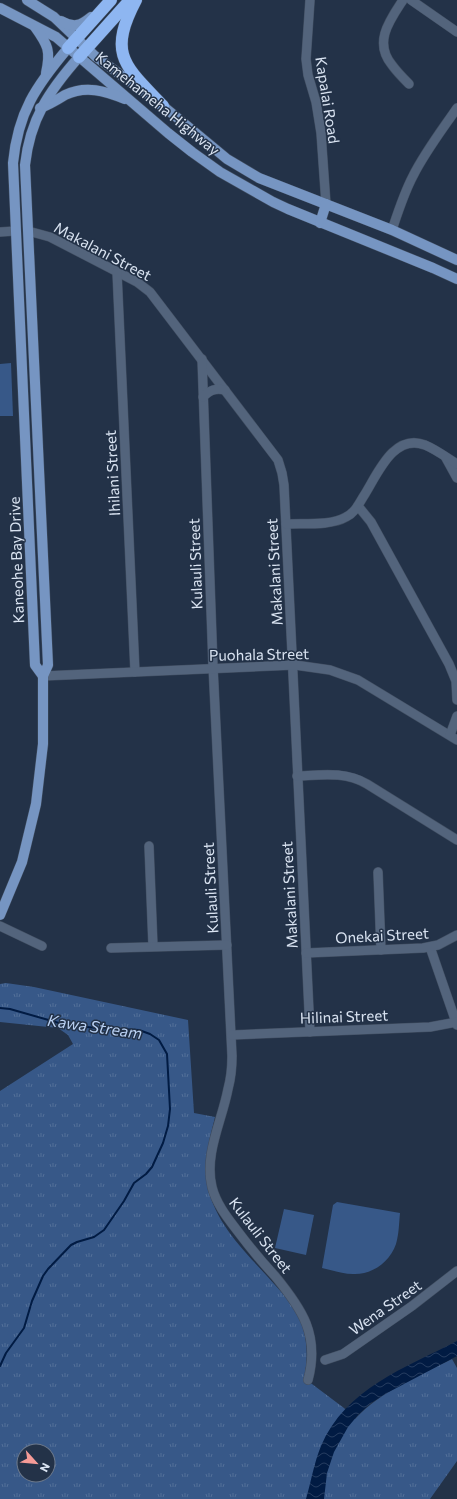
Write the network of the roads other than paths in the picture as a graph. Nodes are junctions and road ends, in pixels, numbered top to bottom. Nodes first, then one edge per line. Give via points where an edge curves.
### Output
1 (27, 0) edge
2 (130, 0) edge
3 (136, 0) edge
4 (310, 0) edge
5 (403, 0) edge
6 (411, 0) edge
7 (108, 3) edge
8 (0, 8) edge
9 (54, 17) junction
10 (32, 24) junction
11 (457, 32) edge
12 (77, 38) junction
13 (68, 48) junction
14 (83, 53) junction
15 (45, 76) junction
16 (409, 84) dead end
17 (130, 101) junction
18 (163, 106) junction
19 (40, 108) junction
20 (455, 114) edge
21 (179, 119) junction
22 (168, 133) junction
23 (326, 204) junction
24 (320, 223) junction
25 (392, 230) junction
26 (15, 231) junction
27 (28, 231) junction
28 (0, 232) edge
29 (457, 260) edge
30 (117, 272) junction
31 (457, 279) edge
32 (202, 359) junction
33 (225, 390) junction
34 (203, 396) junction
35 (446, 457) junction
36 (457, 464) edge
37 (457, 478) edge
38 (358, 506) junction
39 (286, 524) junction
40 (44, 582) junction
41 (32, 583) junction
42 (292, 665) junction
43 (213, 669) junction
44 (135, 672) junction
45 (43, 676) junction
46 (457, 700) edge
47 (457, 716) edge
48 (453, 738) edge
49 (297, 776) junction
50 (457, 840) edge
51 (149, 846) dead end
52 (378, 872) dead end
53 (0, 916) edge
54 (0, 926) edge
55 (457, 935) edge
56 (227, 945) junction
57 (42, 946) dead end
58 (153, 946) junction
59 (430, 947) junction
60 (111, 948) dead end
61 (381, 950) junction
62 (306, 953) junction
63 (457, 1023) edge
64 (310, 1032) junction
65 (232, 1035) junction
66 (457, 1271) edge
67 (325, 1360) dead end
68 (308, 1380) dead end

1 - 9 main road
2 - 14 highway
3 - 18 highway via 123,29 122,51 132,74
4 - 23 street, Kapalai Road via 306,59 321,133
5 - 16 street via 386,28 384,45 389,62
6 - 11 street
7 - 9 main road via 78,25 69,26
7 - 12 highway
8 - 10 main road, Kamehameha Highway
9 - 12 main road
10 - 13 main road, Kamehameha Highway
10 - 15 main road via 48,50
12 - 13 highway
12 - 14 main road
13 - 14 main road, Kamehameha Highway
13 - 15 main road, Kaneohe Bay Drive
14 - 17 main road, Kamehameha Highway
14 - 18 main road, Kamehameha Highway
14 - 19 main road, Kaneohe Bay Drive via 56,84
15 - 26 main road, Kaneohe Bay Drive via 27,107 16,140 13,174
17 - 19 main road via 104,91 83,90 70,93
17 - 22 main road, Kamehameha Highway
18 - 21 main road, Kamehameha Highway
19 - 27 main road, Kaneohe Bay Drive via 26,154
20 - 25 street via 425,155 414,175
21 - 22 main road
21 - 23 main road, Kamehameha Highway via 227,159 259,178
22 - 24 main road, Kamehameha Highway via 220,172 273,202
23 - 24 main road
23 - 25 main road, Kamehameha Highway
24 - 31 main road, Kamehameha Highway
25 - 29 main road, Kamehameha Highway
26 - 27 main road
26 - 28 street
26 - 41 main road, Kaneohe Bay Drive
27 - 30 street, Makalani Street via 50,237
27 - 40 main road, Kaneohe Bay Drive
30 - 32 street, Makalani Street via 150,292
30 - 44 street, Ihilani Street
32 - 33 street, Makalani Street
32 - 34 street, Kulauli Street
33 - 34 street via 214,390
33 - 39 street, Makalani Street via 278,460 283,479
34 - 43 street, Kulauli Street
35 - 36 street
35 - 37 street
35 - 38 street via 418,443 398,448 387,458
38 - 39 street via 347,517 336,521
38 - 46 street via 372,522 452,669 456,681
39 - 42 street, Makalani Street
40 - 41 main road
40 - 45 main road, Kaneohe Bay Drive via 48,665
41 - 45 main road, Kaneohe Bay Drive via 35,665
42 - 43 street, Puohala Street
42 - 48 street, Puohala Street via 319,668 349,676
42 - 49 street, Makalani Street
43 - 44 street, Puohala Street
43 - 56 street, Kulauli Street
44 - 45 street, Puohala Street
45 - 53 main road, Kaneohe Bay Drive via 43,744 36,804 22,862
47 - 48 street
49 - 50 street via 338,774 355,778
49 - 62 street, Makalani Street
51 - 58 street
52 - 61 street
54 - 57 street
55 - 59 street, Onekai Street
56 - 58 street
56 - 65 street, Kulauli Street
58 - 60 street
59 - 61 street, Onekai Street
59 - 63 street
61 - 62 street, Onekai Street
62 - 64 street, Makalani Street
63 - 64 street, Hilinai Street via 430,1027
64 - 65 street, Hilinai Street
65 - 68 street, Kulauli Street via 230,1079 210,1161 212,1186 217,1202 226,1216 301,1310 308,1328 312,1352
66 - 67 street, Wena Street via 343,1354

